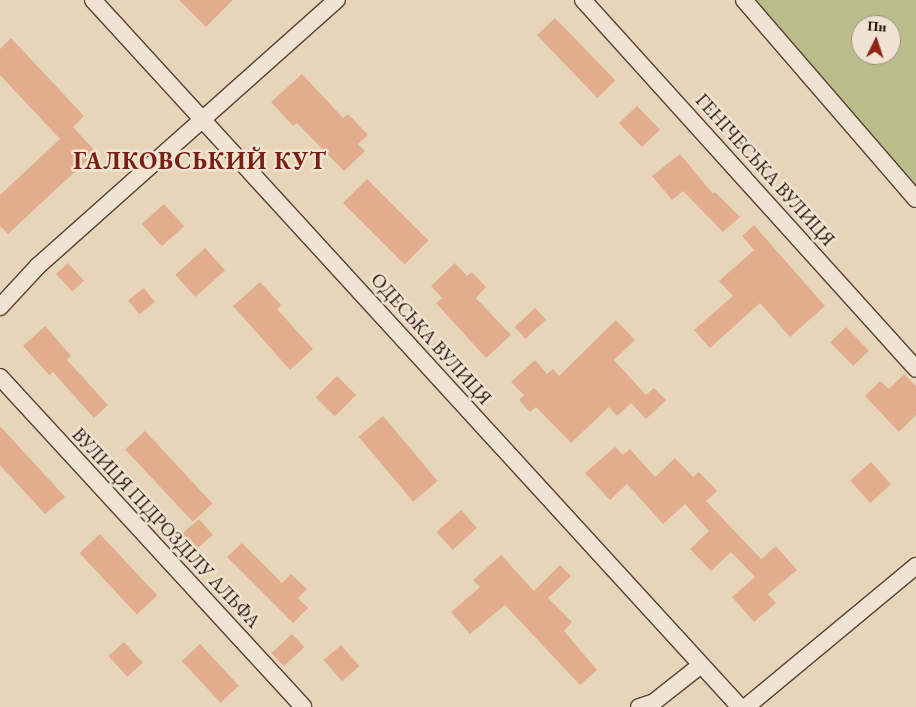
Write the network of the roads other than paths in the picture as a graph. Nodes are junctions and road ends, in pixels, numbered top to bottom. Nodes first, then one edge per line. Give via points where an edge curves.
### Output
1 (93, 0) edge
2 (337, 0) edge
3 (583, 0) edge
4 (744, 0) edge
5 (202, 118) junction
6 (916, 199) edge
7 (0, 308) edge
8 (916, 369) edge
9 (0, 377) edge
10 (916, 566) edge
11 (701, 665) junction
12 (303, 707) edge
13 (639, 707) edge
14 (740, 707) edge
15 (746, 707) edge

1 - 5 street, ОДЕСЬКА ВУЛИЦЯ
2 - 5 street via 228,100
3 - 8 street, ГЕНІЧЕСЬКА ВУЛИЦЯ
4 - 6 street
5 - 7 street via 59,248
5 - 11 street, ОДЕСЬКА ВУЛИЦЯ
9 - 12 street, ВУЛИЦЯ ПІДРОЗДІЛУ АЛЬФА
10 - 15 street
11 - 13 street via 654,702
11 - 14 street, ОДЕСЬКА ВУЛИЦЯ

